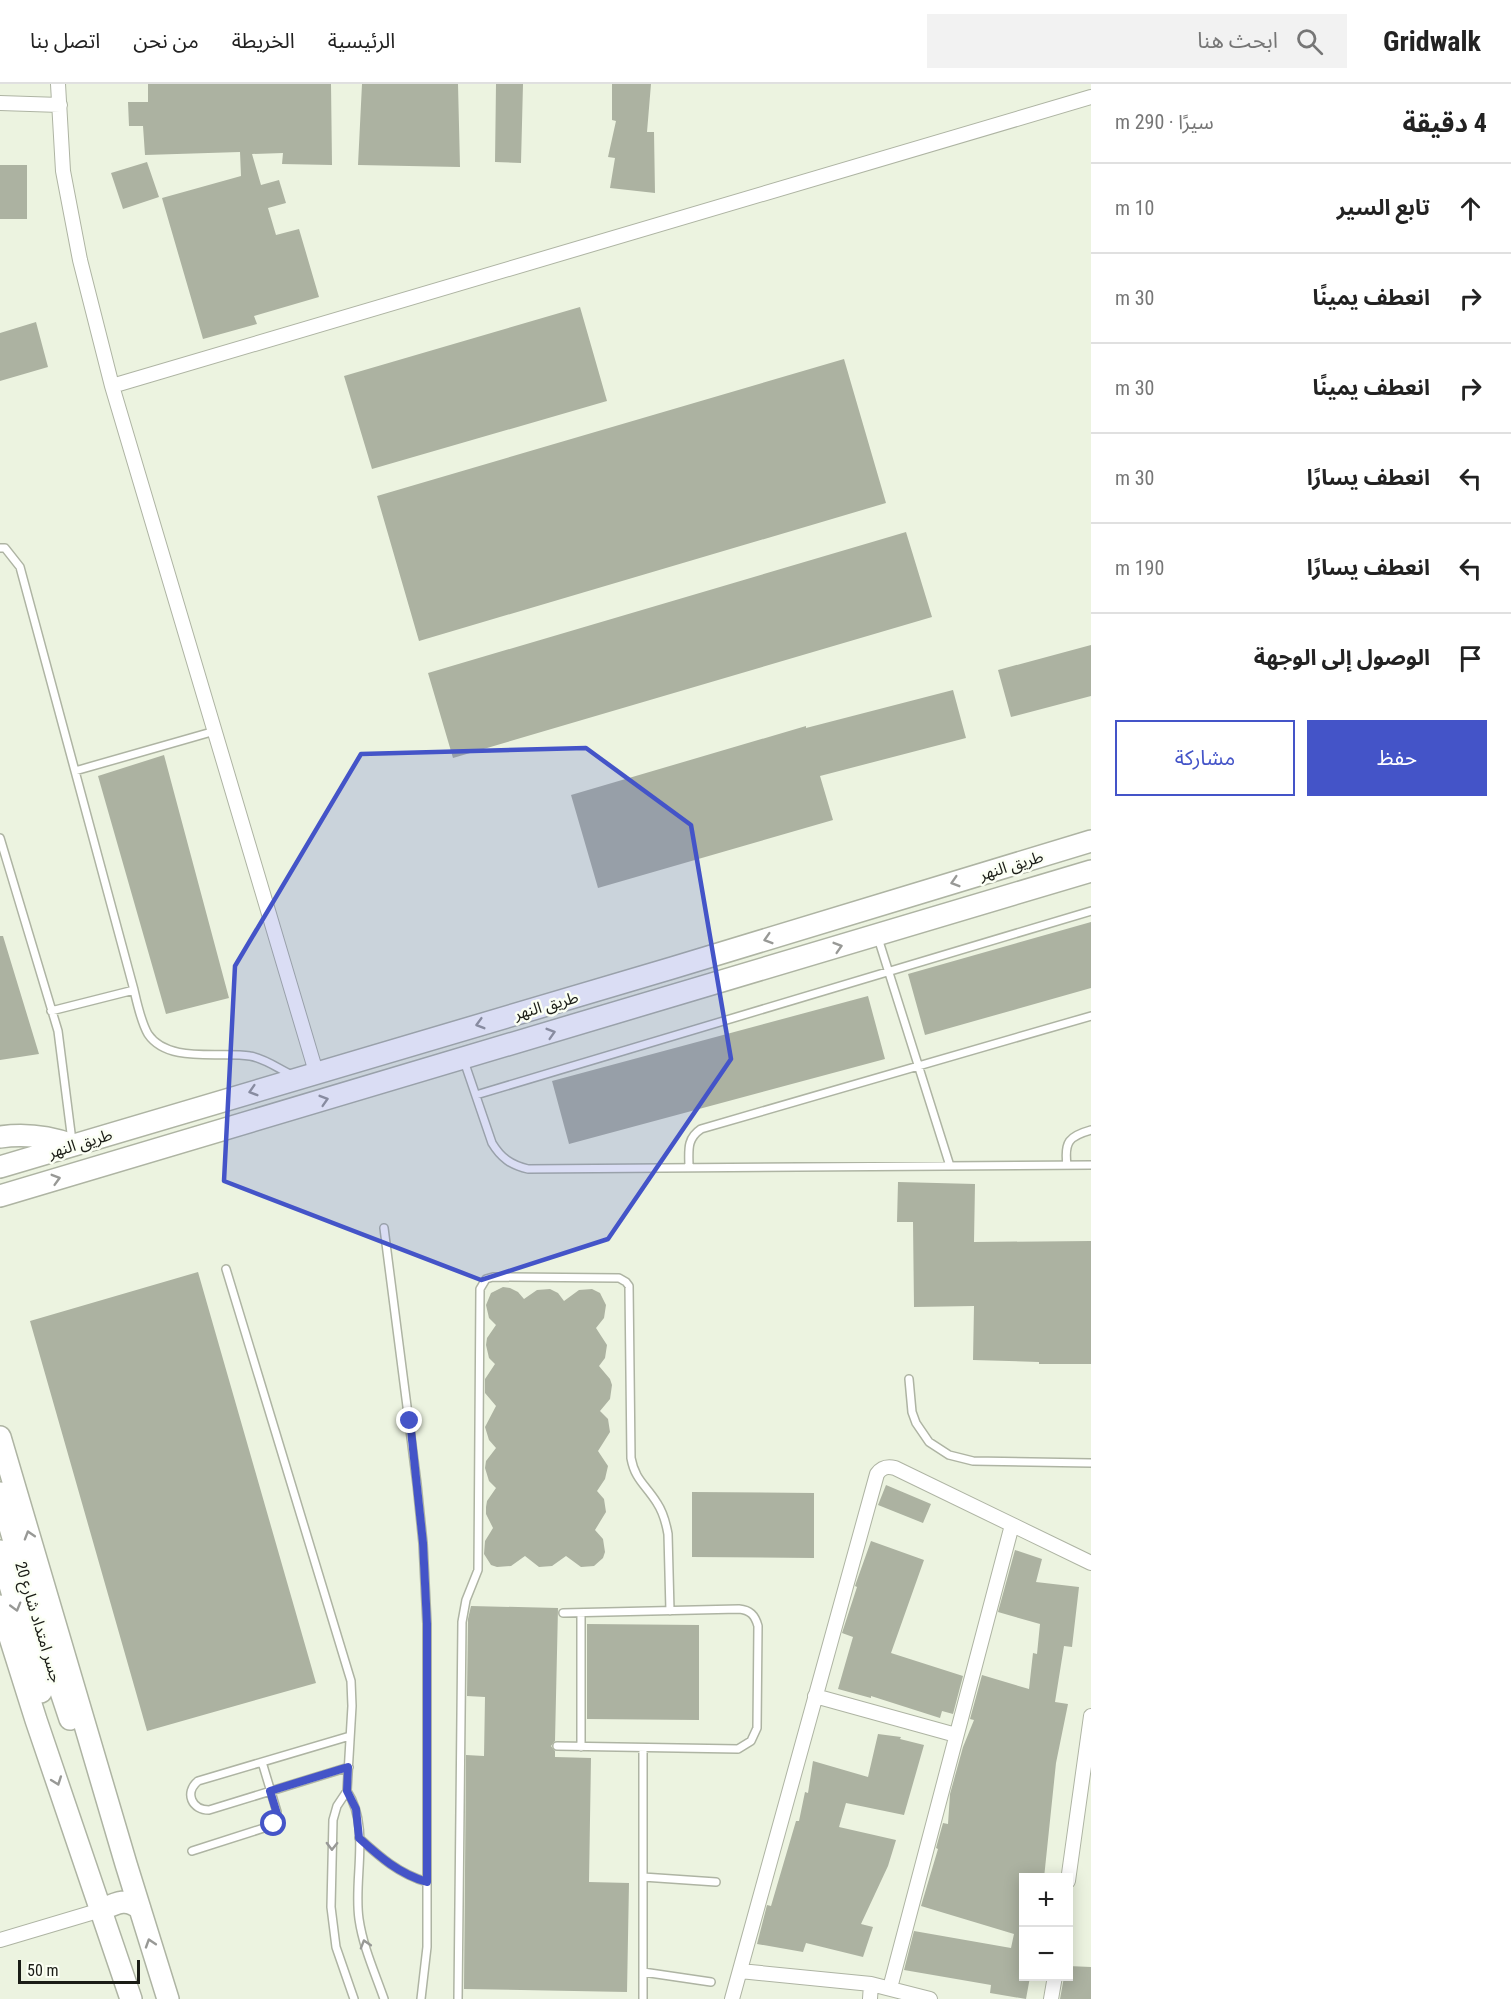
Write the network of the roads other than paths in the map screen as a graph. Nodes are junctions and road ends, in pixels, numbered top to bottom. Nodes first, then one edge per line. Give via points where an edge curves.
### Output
1 (58, 84) edge
2 (1091, 97) edge
3 (0, 103) edge
4 (60, 105) junction
5 (112, 386) junction
6 (0, 548) edge
7 (215, 731) junction
8 (75, 771) junction
9 (0, 838) edge
10 (1091, 841) edge
11 (1091, 871) edge
12 (1091, 911) edge
13 (877, 935) junction
14 (889, 972) junction
15 (134, 990) junction
16 (51, 1011) junction
17 (1091, 1016) edge
18 (463, 1059) junction
19 (918, 1066) junction
20 (307, 1075) junction
21 (476, 1095) junction
22 (1091, 1130) edge
23 (0, 1137) edge
24 (73, 1145) junction
25 (1067, 1165) junction
26 (1091, 1165) edge
27 (950, 1166) junction
28 (0, 1167) edge
29 (689, 1168) junction
30 (0, 1196) edge
31 (384, 1228) dead end
32 (226, 1269) dead end
33 (909, 1379) dead end
34 (0, 1437) edge
35 (1091, 1463) edge
36 (0, 1492) edge
37 (1012, 1525) junction
38 (0, 1551) edge
39 (1091, 1563) edge
40 (0, 1606) edge
41 (670, 1611) junction
42 (563, 1613) dead end
43 (580, 1613) junction
44 (815, 1696) junction
45 (1091, 1716) edge
46 (956, 1735) junction
47 (350, 1736) junction
48 (91, 1744) junction
49 (557, 1746) dead end
50 (581, 1747) junction
51 (643, 1748) junction
52 (47, 1752) junction
53 (1089, 1753) edge
54 (262, 1762) junction
55 (348, 1767) junction
56 (270, 1791) junction
57 (347, 1791) junction
58 (359, 1838) junction
59 (192, 1851) dead end
60 (1069, 1873) edge
61 (643, 1876) junction
62 (716, 1881) dead end
63 (427, 1882) junction
64 (140, 1909) junction
65 (101, 1910) junction
66 (0, 1940) edge
67 (740, 1971) junction
68 (643, 1972) junction
69 (1053, 1981) edge
70 (711, 1982) dead end
71 (871, 1984) junction
72 (890, 1988) junction
73 (419, 1998) edge
74 (131, 1999) edge
75 (168, 1999) edge
76 (354, 1999) edge
77 (384, 1999) edge
78 (458, 1999) edge
79 (643, 1999) edge
80 (732, 1999) edge
81 (870, 1999) edge
82 (930, 1999) edge
83 (1051, 1999) edge

1 - 4 street
2 - 5 street
3 - 4 street
4 - 5 street via 63,171 80,260
5 - 7 street
6 - 8 lane via 5,548 20,567
7 - 8 lane
7 - 20 street
8 - 15 lane
9 - 16 lane
10 -> 20 main road, طريق النهر
11 - 13 main road, طريق النهر
12 - 14 lane
13 - 14 lane
18 -> 13 main road, طريق النهر
14 - 19 lane
14 - 21 lane
15 - 16 lane
15 - 20 lane via 148,1033 158,1044 194,1054 252,1056
16 - 24 lane via 63,1057
17 - 19 lane
18 - 21 lane
30 -> 18 main road, طريق النهر
19 - 27 lane
19 - 29 lane via 701,1129 688,1143
20 -> 24 main road, طريق النهر
21 - 29 lane via 492,1143 516,1167
22 - 25 lane via 1071,1139 1065,1148
23 - 24 main road via 36,1135
24 - 28 main road, طريق النهر
25 - 26 lane
25 - 27 lane
27 - 29 lane
31 - 63 lane via 423,1543 427,1624
32 - 47 lane via 351,1681
33 - 35 lane via 916,1423 929,1442 949,1455 973,1461
48 -> 34 main road
36 - 48 main road, جسر امتداد شارع 20 via 64,1703 70,1719
37 - 39 street
37 - 44 street via 895,1468 880,1470
37 - 46 street
38 -> 52 main road, جسر امتداد شارع 20 via 49,1720
40 - 52 main road
41 - 43 lane
41 - 51 lane via 739,1609 754,1616 758,1626 757,1728 751,1741 738,1749
41 - 78 lane via 666,1523 638,1478 632,1458 629,1286 619,1278 486,1279 480,1289 478,1570 462,1622
42 - 43 lane
43 - 50 lane
44 - 46 street
44 - 67 street
45 - 53 street
46 - 72 street
47 - 54 lane
47 - 55 lane
48 - 64 main road
49 - 50 lane
50 - 51 lane
51 - 61 lane
52 -> 65 main road
53 - 60 street
54 - 56 lane
54 - 56 lane via 198,1781 191,1789 191,1800 201,1809 209,1810
55 - 56 lane
55 - 57 lane
56 - 59 lane via 278,1817 274,1824
57 - 58 lane via 356,1809
57 -> 76 lane via 333,1820 331,1913 336,1947
58 - 63 lane via 396,1870
77 -> 58 lane via 359,1920
61 - 62 lane
61 - 68 lane
63 - 73 lane via 427,1947
64 - 65 main road via 124,1901
75 -> 64 main road
65 - 66 street
65 - 74 main road
67 - 71 street
67 - 80 street
68 - 70 lane
68 - 79 lane
69 - 83 street
71 - 72 street
71 - 81 street
72 - 82 street

